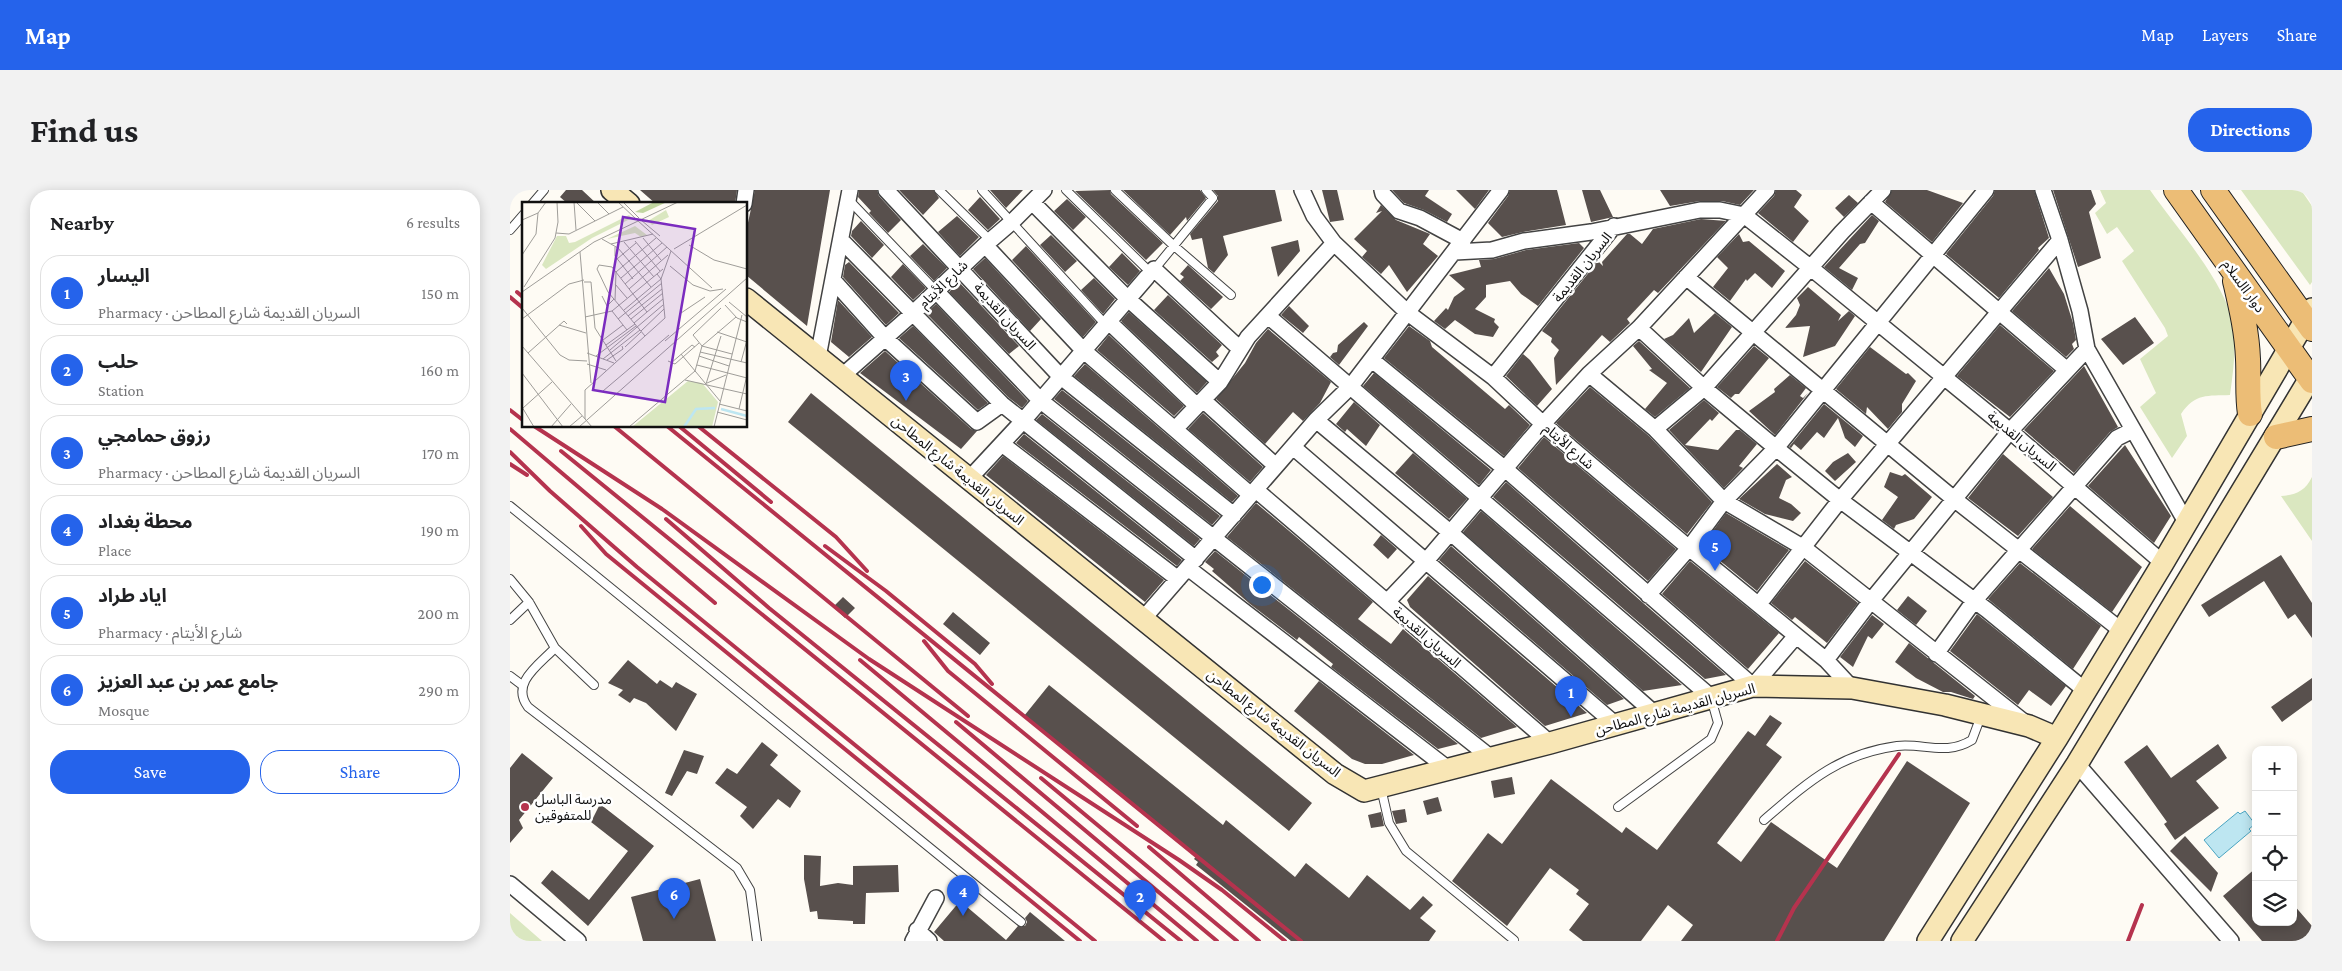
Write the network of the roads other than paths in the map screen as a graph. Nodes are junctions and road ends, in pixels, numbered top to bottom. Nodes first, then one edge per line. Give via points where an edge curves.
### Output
1 (544, 190) edge
2 (612, 190) edge
3 (886, 190) edge
4 (939, 190) edge
5 (982, 190) edge
6 (1066, 190) edge
7 (1116, 190) edge
8 (1206, 190) edge
9 (1302, 190) edge
10 (1382, 190) edge
11 (1501, 190) edge
12 (1767, 190) edge
13 (1883, 190) edge
14 (1986, 190) edge
15 (2043, 190) edge
16 (2176, 190) edge
17 (2213, 190) edge
18 (849, 194) edge
19 (1036, 196) edge
20 (534, 202) edge
21 (627, 202) edge
22 (1871, 202) junction
23 (1744, 215) junction
24 (522, 216) edge
25 (1013, 221) junction
26 (1614, 226) junction
27 (510, 230) edge
28 (840, 240) junction
29 (2060, 240) junction
30 (987, 243) junction
31 (1334, 243) junction
32 (1173, 246) junction
33 (1459, 246) junction
34 (1933, 256) junction
35 (960, 268) junction
36 (1811, 268) junction
37 (2232, 270) junction
38 (1151, 273) junction
39 (1686, 277) junction
40 (833, 280) junction
41 (936, 291) junction
42 (1231, 295) dead end
43 (1128, 299) junction
44 (748, 301) edge
45 (1998, 312) junction
46 (1408, 313) junction
47 (912, 314) junction
48 (1268, 316) junction
49 (2310, 319) edge
50 (1107, 323) junction
51 (1877, 323) junction
52 (1638, 328) junction
53 (1753, 333) junction
54 (885, 338) junction
55 (2289, 348) junction
56 (2087, 349) junction
57 (1240, 350) junction
58 (1084, 351) junction
59 (818, 357) junction
60 (1372, 360) junction
61 (2068, 370) junction
62 (1589, 374) junction
63 (1493, 376) junction
64 (1943, 376) junction
65 (841, 377) junction
66 (1061, 378) junction
67 (2311, 379) edge
68 (1220, 382) junction
69 (1351, 386) junction
70 (1704, 388) junction
71 (1822, 391) junction
72 (1041, 401) junction
73 (1200, 403) junction
74 (1002, 404) junction
75 (2250, 414) junction
76 (1316, 420) junction
77 (1022, 422) junction
78 (1543, 424) junction
79 (1655, 428) junction
80 (2312, 429) edge
81 (1175, 430) junction
82 (2133, 430) junction
83 (2010, 431) junction
84 (2276, 437) junction
85 (1887, 443) junction
86 (1002, 444) junction
87 (1293, 447) junction
88 (1776, 448) junction
89 (1276, 466) junction
90 (1504, 468) junction
91 (969, 479) junction
92 (2075, 487) junction
93 (1254, 493) junction
94 (1480, 498) junction
95 (1954, 499) junction
96 (1840, 500) junction
97 (1724, 501) junction
98 (510, 506) edge
99 (1234, 515) junction
100 (2186, 522) junction
101 (1451, 533) junction
102 (1214, 536) junction
103 (1689, 548) junction
104 (1804, 548) junction
105 (2020, 550) junction
106 (1910, 553) junction
107 (1426, 561) junction
108 (2163, 563) junction
109 (1187, 569) junction
110 (510, 579) edge
111 (1648, 595) junction
112 (1974, 601) junction
113 (529, 602) junction
114 (1387, 602) junction
115 (1870, 602) junction
116 (1759, 604) junction
117 (1144, 619) junction
118 (510, 620) edge
119 (2122, 631) junction
120 (1795, 637) junction
121 (555, 648) junction
122 (1936, 654) junction
123 (1826, 660) junction
124 (510, 676) edge
125 (522, 685) junction
126 (594, 685) dead end
127 (1753, 686) junction
128 (1852, 688) junction
129 (2086, 691) junction
130 (1711, 697) junction
131 (1654, 713) junction
132 (1982, 714) junction
133 (1615, 724) junction
134 (2029, 726) junction
135 (2057, 738) junction
136 (1550, 743) junction
137 (1490, 757) junction
138 (2077, 764) junction
139 (1447, 768) junction
140 (1381, 786) junction
141 (1618, 806) dead end
142 (1764, 820) dead end
143 (510, 884) edge
144 (936, 898) dead end
145 (1021, 922) dead end
146 (915, 936) edge
147 (1514, 940) edge
148 (578, 941) edge
149 (757, 941) edge
150 (930, 941) edge
151 (1928, 941) edge
152 (1962, 941) edge
153 (2231, 941) edge

1 - 20 lane
2 - 21 street
3 - 35 street, السريان القديمة
4 - 30 lane
5 - 25 lane
6 - 38 lane
7 - 32 lane
8 - 32 lane via 1213,198
9 - 31 street, شارع الأيتام via 1314,216
10 - 33 street via 1399,211 1420,218
11 - 33 street
12 - 23 street, السريان القديمة
13 - 22 street
14 - 34 street
15 - 29 street
16 - 37 main road, دوار االسلام
17 - 49 main road
18 - 28 street
18 - 41 lane
19 - 25 street, شارع الأيتام
19 - 43 street
22 - 34 street
22 - 36 street
23 - 26 street, السريان القديمة via 1700,210
23 - 36 street, السريان القديمة
23 - 39 street, السريان القديمة
24 - 27 lane
25 - 30 street, شارع الأيتام
25 - 50 lane
26 - 33 street, السريان القديمة via 1524,241 1492,250
26 - 63 street, السريان القديمة
28 - 40 street
28 - 47 street
29 - 45 street
29 - 56 street
30 - 35 street, شارع الأيتام
30 - 58 street
31 - 46 street, شارع الأيتام
31 - 48 street
32 - 38 lane
32 - 42 lane
33 - 46 street
34 - 45 street
34 - 51 street
35 - 41 street, شارع الأيتام
35 - 66 street, السريان القديمة
36 - 51 street, السريان القديمة
36 - 53 street
37 - 55 main road, دوار االسلام
37 - 75 main road via 2244,320
38 - 43 street
38 - 57 street
39 - 52 street, السريان القديمة
39 - 53 street
40 - 54 street
40 - 59 street
41 - 47 street, شارع الأيتام
41 - 72 street
43 - 50 street
43 - 68 street
44 - 59 street, السريان القديمة شارع المطاحن
45 - 61 street
45 - 64 street
46 - 60 street
46 - 63 street, شارع الأيتام
47 - 54 street, شارع الأيتام
47 - 74 street
48 - 57 street
48 - 69 street
49 - 55 street
50 - 58 street
50 - 73 street
51 - 64 street, السريان القديمة
51 - 71 street
52 - 62 street, السريان القديمة
52 - 70 street
53 - 70 street
53 - 71 street
54 - 65 street, شارع الأيتام
54 - 74 street via 977,422
55 - 67 main road, دوار االسلام
55 - 75 street
56 - 61 street
56 - 82 street
57 - 68 street
58 - 66 street
58 - 81 street
59 - 65 street, السريان القديمة شارع المطاحن
60 - 69 street
60 - 90 street
61 - 83 street
62 - 78 street, السريان القديمة
62 - 79 street
63 - 78 street, شارع الأيتام
64 - 83 street, السريان القديمة
64 - 85 street
65 - 91 street, السريان القديمة شارع المطاحن
66 - 72 street
66 - 99 street, السريان القديمة
67 - 84 street
68 - 73 street
69 - 76 street
69 - 94 street
70 - 79 street
70 - 88 street
71 - 85 street
71 - 88 street
72 - 77 street
72 - 102 street
73 - 81 street
73 - 89 street
74 - 77 street
75 - 100 street
76 - 87 street
76 - 101 street
77 - 86 street
77 - 109 street
78 - 90 street, السريان القديمة
78 - 103 street, شارع الأيتام
79 - 97 street
80 - 84 main road
81 - 93 street
82 - 92 street via 2117,438
82 - 100 street
83 - 92 street, السريان القديمة
83 - 95 street
84 - 138 street
85 - 95 street
85 - 96 street
86 - 91 street
86 - 109 street
87 - 89 street
87 - 107 street
88 - 96 street
88 - 97 street
89 - 93 street
90 - 94 street, السريان القديمة
90 - 111 street
91 - 117 street, السريان القديمة شارع المطاحن
92 - 105 street
92 - 108 street, السريان القديمة
93 - 99 street
93 - 114 street
94 - 101 street, السريان القديمة
94 - 130 street
95 - 105 street
95 - 106 street
96 - 104 street
96 - 106 street
97 - 103 street
97 - 104 street
98 - 145 lane
99 - 102 street
100 - 108 street
101 - 107 street, السريان القديمة
101 - 131 street
102 - 109 street
102 - 137 street
103 - 111 street
103 - 116 street, شارع الأيتام
104 - 115 street
104 - 116 street
105 - 112 street
105 - 119 street
106 - 112 street
106 - 115 street
107 - 114 street, السريان القديمة
107 - 133 street
108 - 119 street
109 - 117 street
109 - 139 street
110 - 113 lane
111 - 127 street
112 - 122 street
112 - 129 street
113 - 118 lane
113 - 121 lane
114 - 136 street, السريان القديمة
115 - 122 street
115 - 123 street
116 - 120 street, شارع الأيتام
117 - 140 street, السريان القديمة شارع المطاحن via 1336,774 1364,791
119 - 129 street
120 - 123 street, شارع الأيتام
120 - 127 street
121 - 125 lane
121 - 126 lane
122 - 134 street
123 - 128 street, شارع الأيتام
124 - 125 lane
125 - 149 lane via 523,701 528,707 737,868 750,890
127 - 128 street, السريان القديمة شارع المطاحن
127 - 130 street, السريان القديمة شارع المطاحن
128 - 132 street, السريان القديمة شارع المطاحن
129 - 135 street
130 - 131 street, السريان القديمة شارع المطاحن
130 - 141 lane via 1718,723 1711,739
131 - 133 street, السريان القديمة شارع المطاحن
132 - 134 street, السريان القديمة شارع المطاحن
132 - 142 lane via 1972,740 1964,745 1954,749 1900,746 1844,761 1813,778
133 - 136 street, السريان القديمة شارع المطاحن
134 - 135 street, السريان القديمة شارع المطاحن
135 - 151 street
136 - 137 street, السريان القديمة شارع المطاحن
137 - 139 street, السريان القديمة شارع المطاحن
138 - 152 street
138 - 153 street
139 - 140 street, السريان القديمة شارع المطاحن
140 - 147 lane via 1389,823 1406,851
143 - 148 street
144 - 146 street
146 - 150 street

